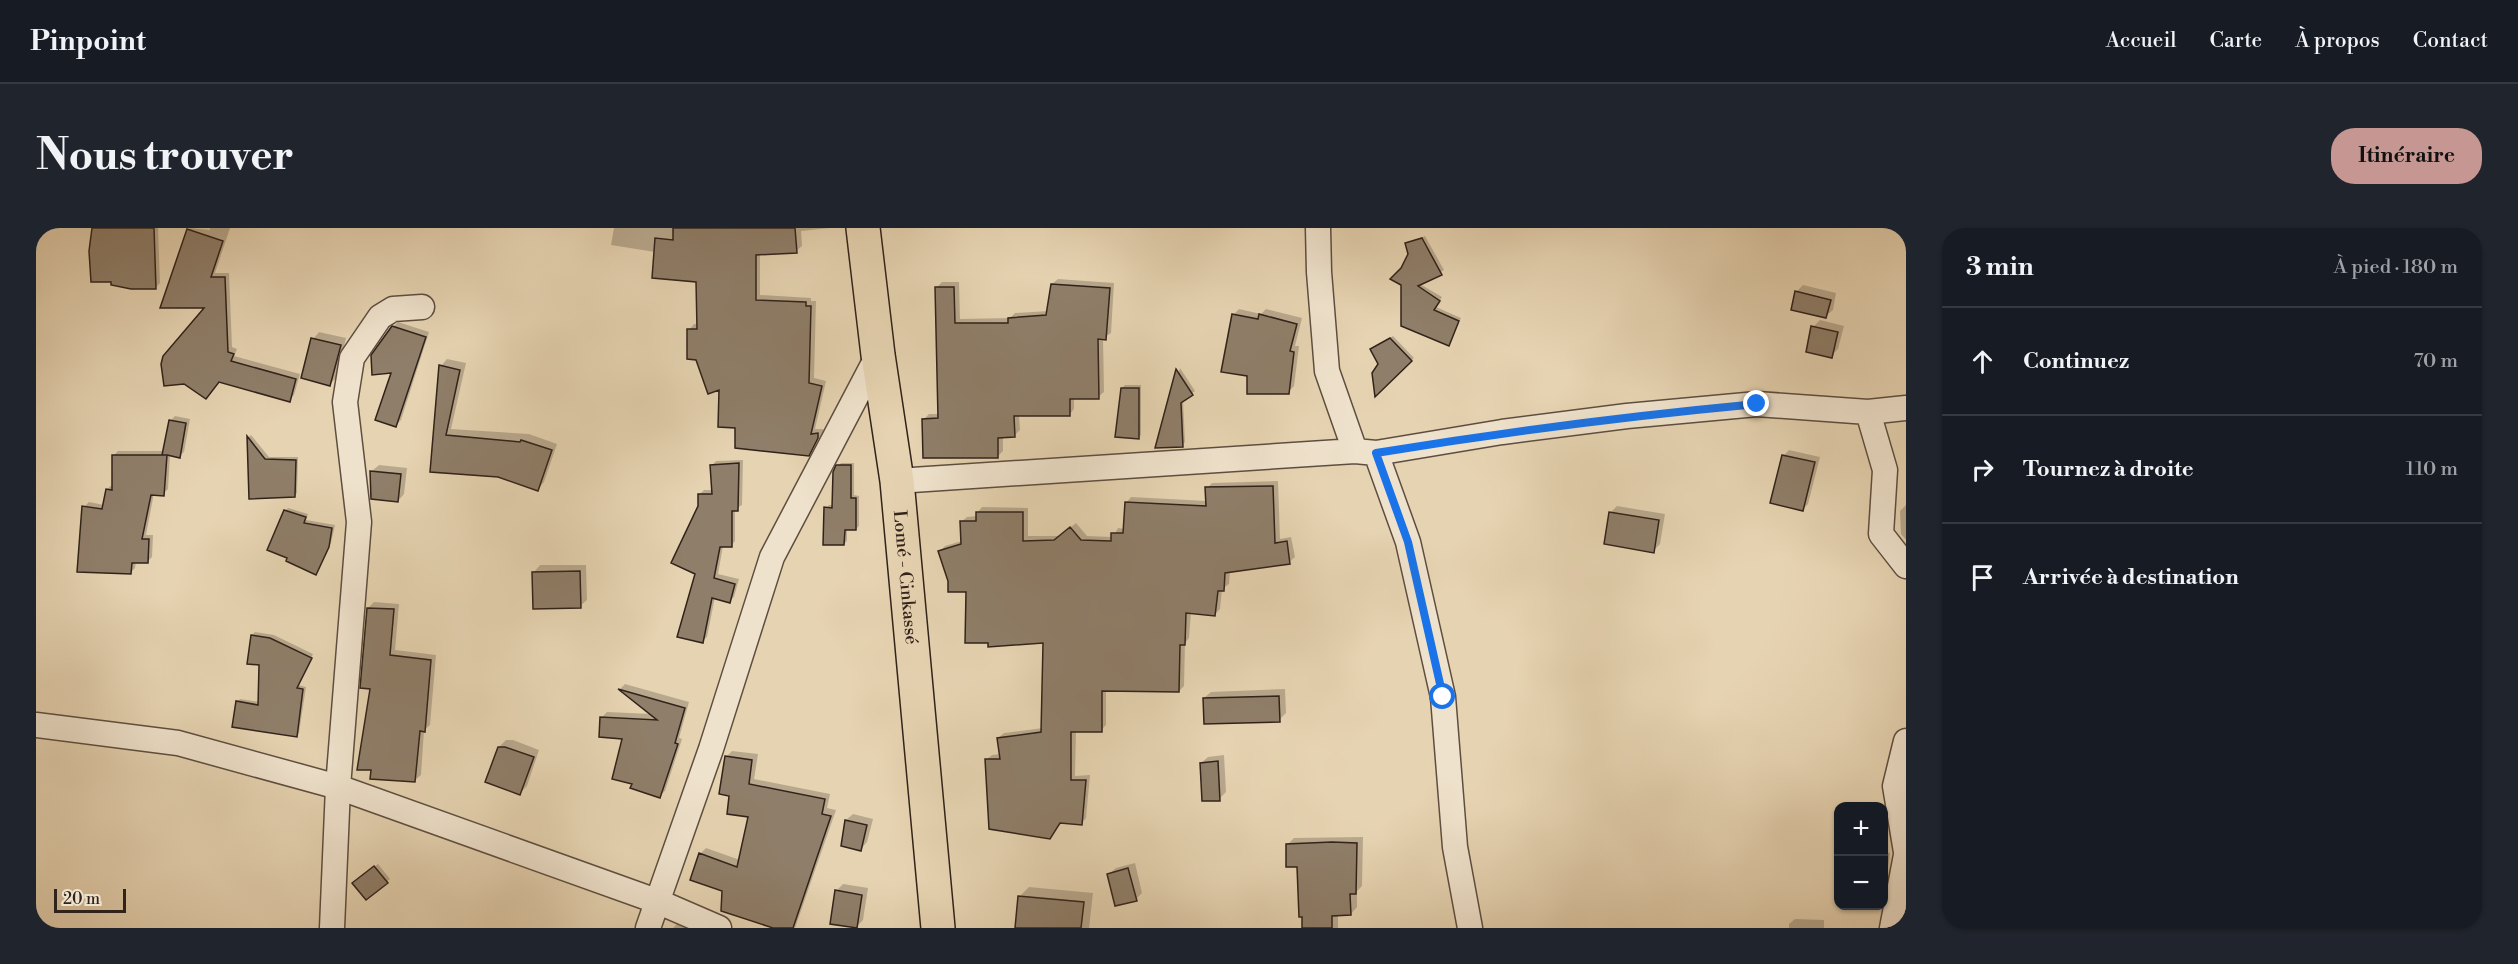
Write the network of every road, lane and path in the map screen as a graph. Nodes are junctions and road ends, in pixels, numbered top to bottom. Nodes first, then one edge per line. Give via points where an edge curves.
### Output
1 (863, 228) edge
2 (1318, 228) edge
3 (422, 307) dead end
4 (878, 355) junction
5 (1906, 408) edge
6 (1868, 412) junction
7 (1366, 452) junction
8 (897, 481) junction
9 (1906, 566) edge
10 (36, 725) edge
11 (1906, 741) edge
12 (338, 787) junction
13 (1906, 853) edge
14 (659, 902) junction
15 (332, 928) edge
16 (648, 928) edge
17 (719, 928) edge
18 (938, 928) edge
19 (1470, 928) edge
20 (1892, 928) edge

1 - 4 highway, Lomé - Cinkassé
2 - 7 street via 1327,371
3 - 12 street via 393,309 380,317 352,358 345,402 359,522
4 - 8 highway, Lomé - Cinkassé
4 - 14 street via 772,557
5 - 6 street
6 - 7 street via 1757,404 1627,416
6 - 9 street via 1885,470 1881,534
7 - 8 street
7 - 19 street via 1408,542 1443,697 1455,847
8 - 18 highway, Lomé - Cinkassé
10 - 12 street via 178,743
11 - 13 street via 1895,786
12 - 14 street
12 - 15 street
13 - 20 street
14 - 16 street
14 - 17 street

